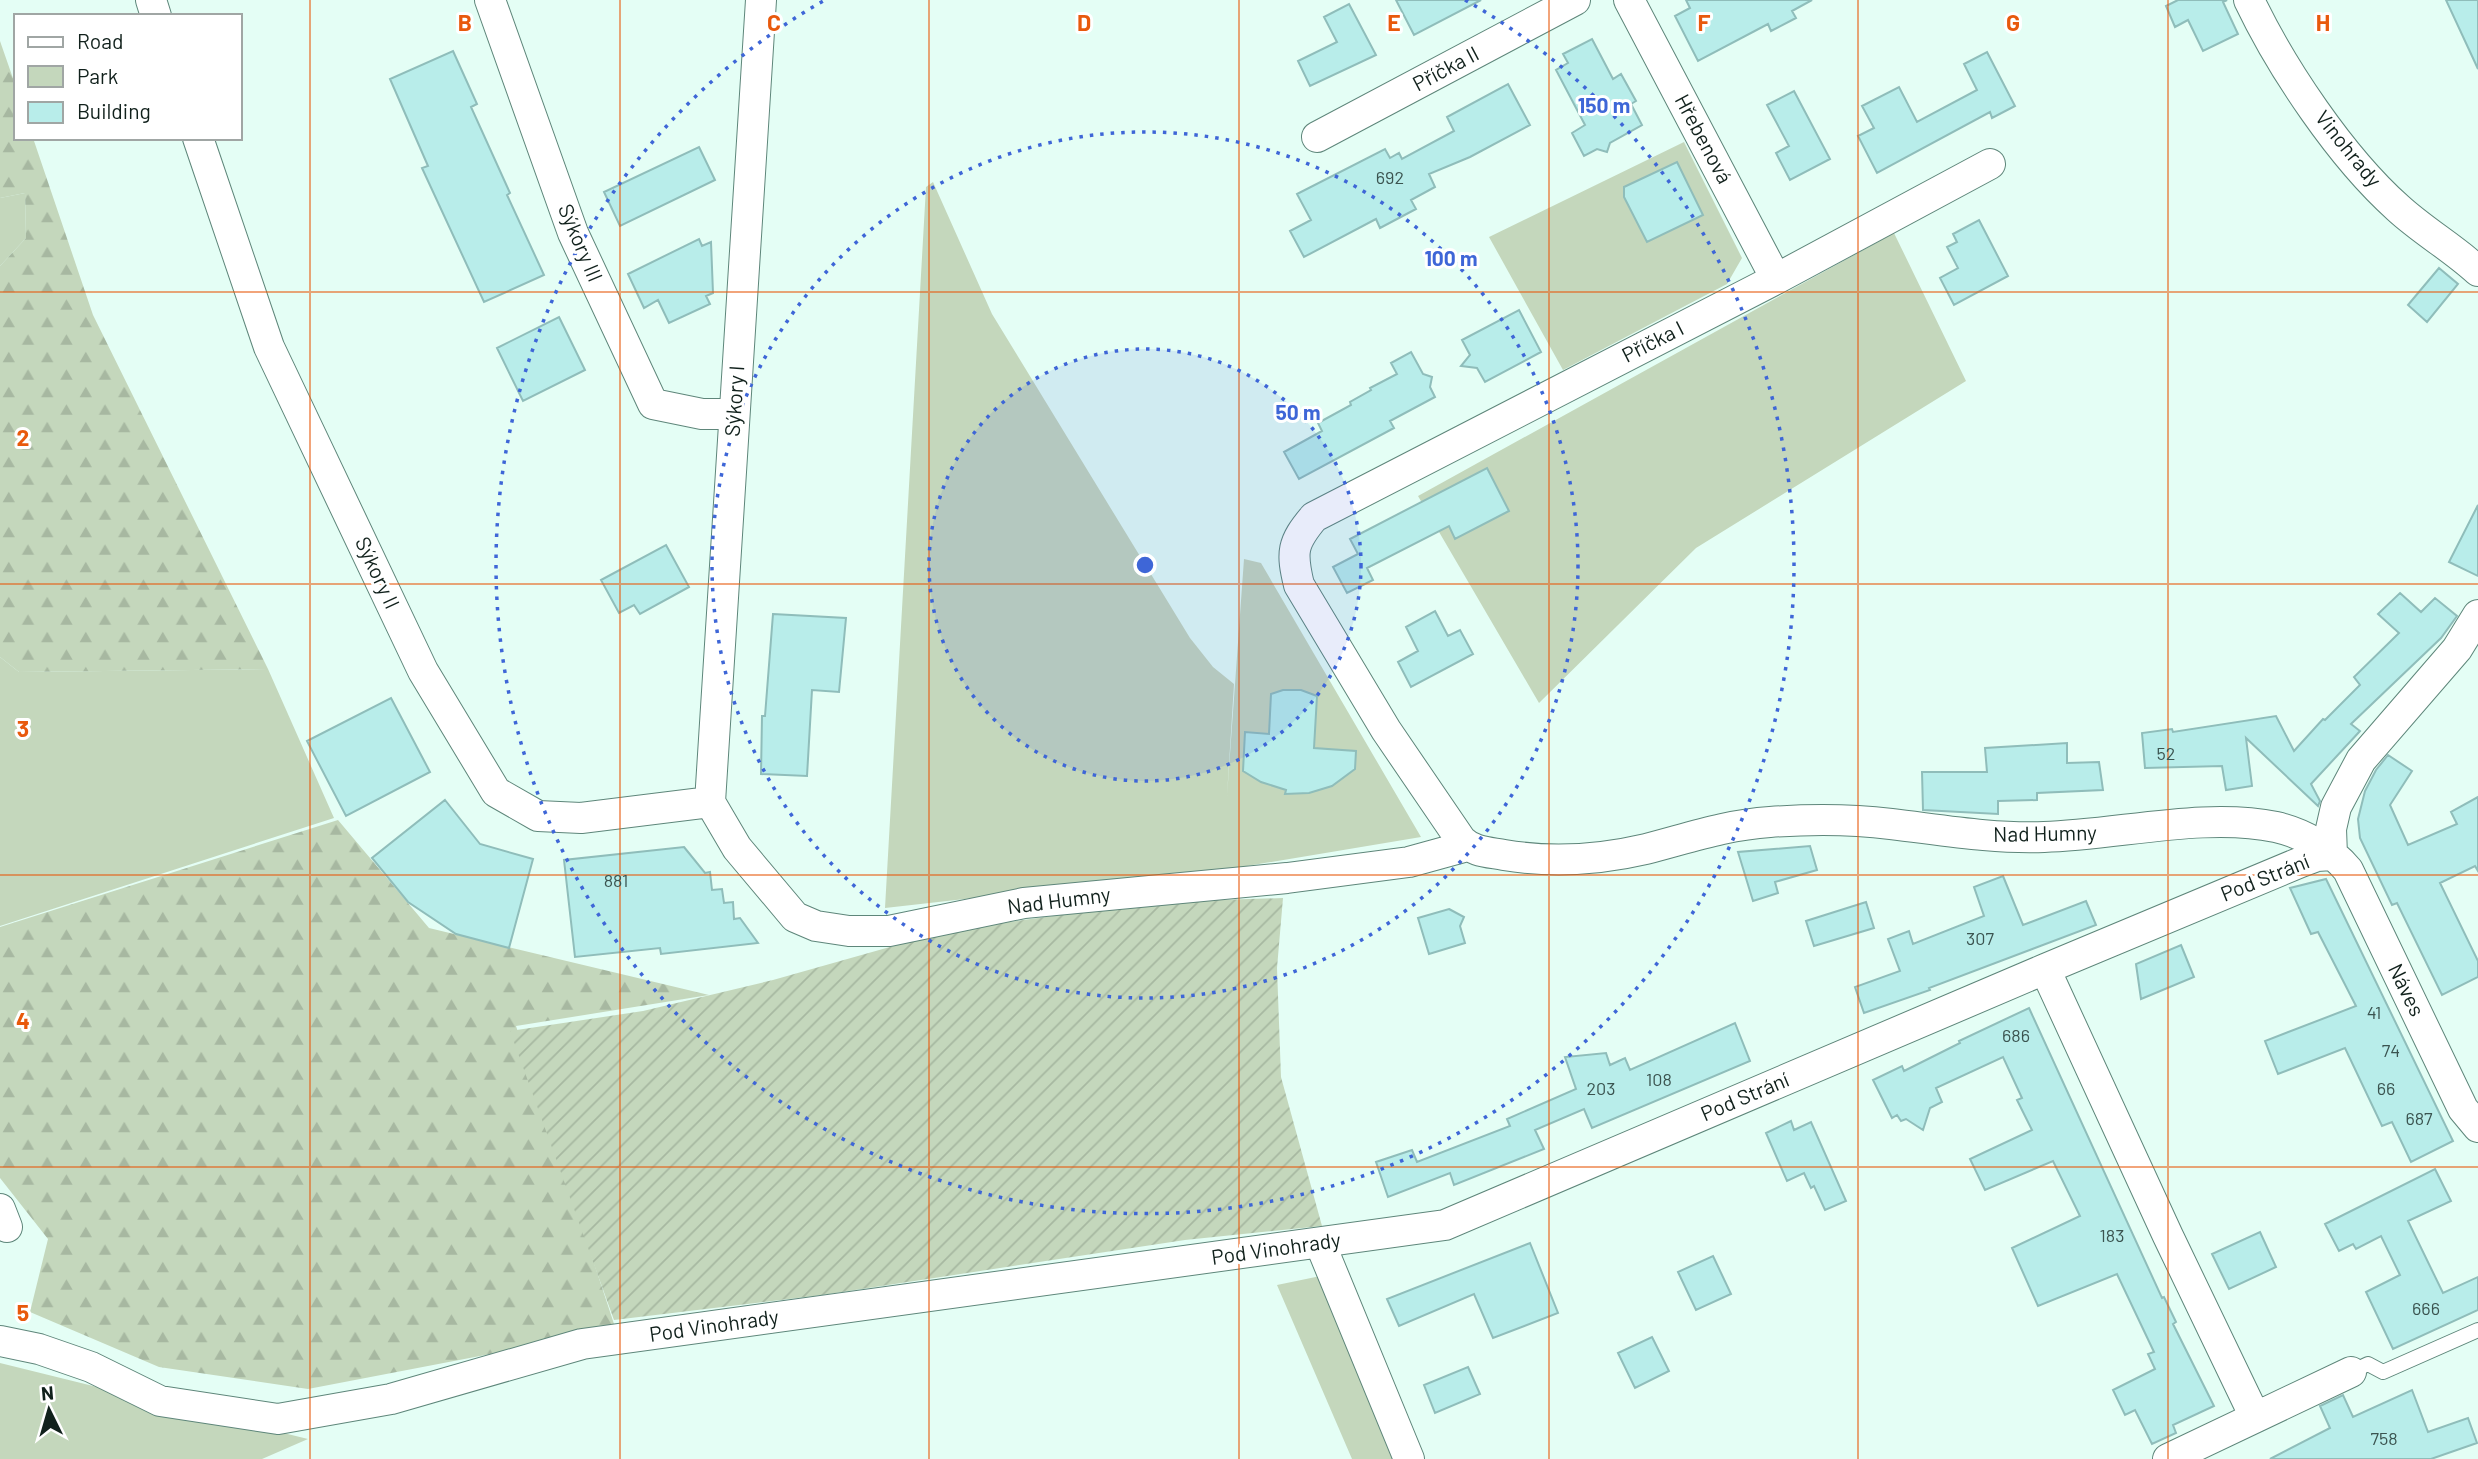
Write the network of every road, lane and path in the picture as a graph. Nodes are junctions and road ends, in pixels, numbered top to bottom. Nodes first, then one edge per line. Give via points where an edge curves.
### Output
1 (490, 0) edge
2 (761, 0) edge
3 (1576, 0) edge
4 (1629, 0) edge
5 (2249, 0) edge
6 (1317, 137) dead end
7 (199, 140) edge
8 (1990, 164) dead end
9 (2478, 271) edge
10 (1776, 279) junction
11 (734, 414) junction
12 (2478, 615) edge
13 (710, 802) junction
14 (1467, 846) junction
15 (2332, 855) junction
16 (2045, 969) junction
17 (2478, 1127) edge
18 (1445, 1225) joint
19 (1320, 1243) junction
20 (2478, 1330) edge
21 (0, 1341) edge
22 (2351, 1372) joint
23 (2255, 1418) junction
24 (1409, 1459) edge
25 (2168, 1459) edge

1 - 11 street, Sýkory III via 573,233 653,404 702,414
2 - 11 street, Sýkory I
3 - 6 street, Příčka II
4 - 10 street, Hřebenová
5 - 9 street, Vinohrady via 2339,144 2399,209
7 - 13 street, Sýkory II via 269,347 423,671 496,792 538,816 580,818
8 - 10 street, Příčka I
10 - 14 street, Příčka I via 1314,517 1298,536 1293,562 1299,585 1385,730
11 - 13 street, Sýkory I
12 - 15 street via 2457,649 2361,760 2336,807
13 - 14 street, Nad Humny via 737,848 795,917 849,931 889,931 1024,903 1409,862
14 - 15 street, Nad Humny via 1520,858 1570,860 1769,822 1839,820 2044,837 2195,823 2275,827 2314,842
15 - 16 street, Pod Strání via 2301,862
15 - 17 street, Náves via 2348,870 2463,1109
16 - 18 street, Pod Strání
16 - 23 street
18 - 19 street, Pod Vinohrady
19 - 21 street, Pod Vinohrady via 582,1344 391,1399 278,1419 160,1401 91,1367
19 - 24 street
20 - 22 lane via 2384,1372 2368,1364
22 - 23 street
23 - 25 street

